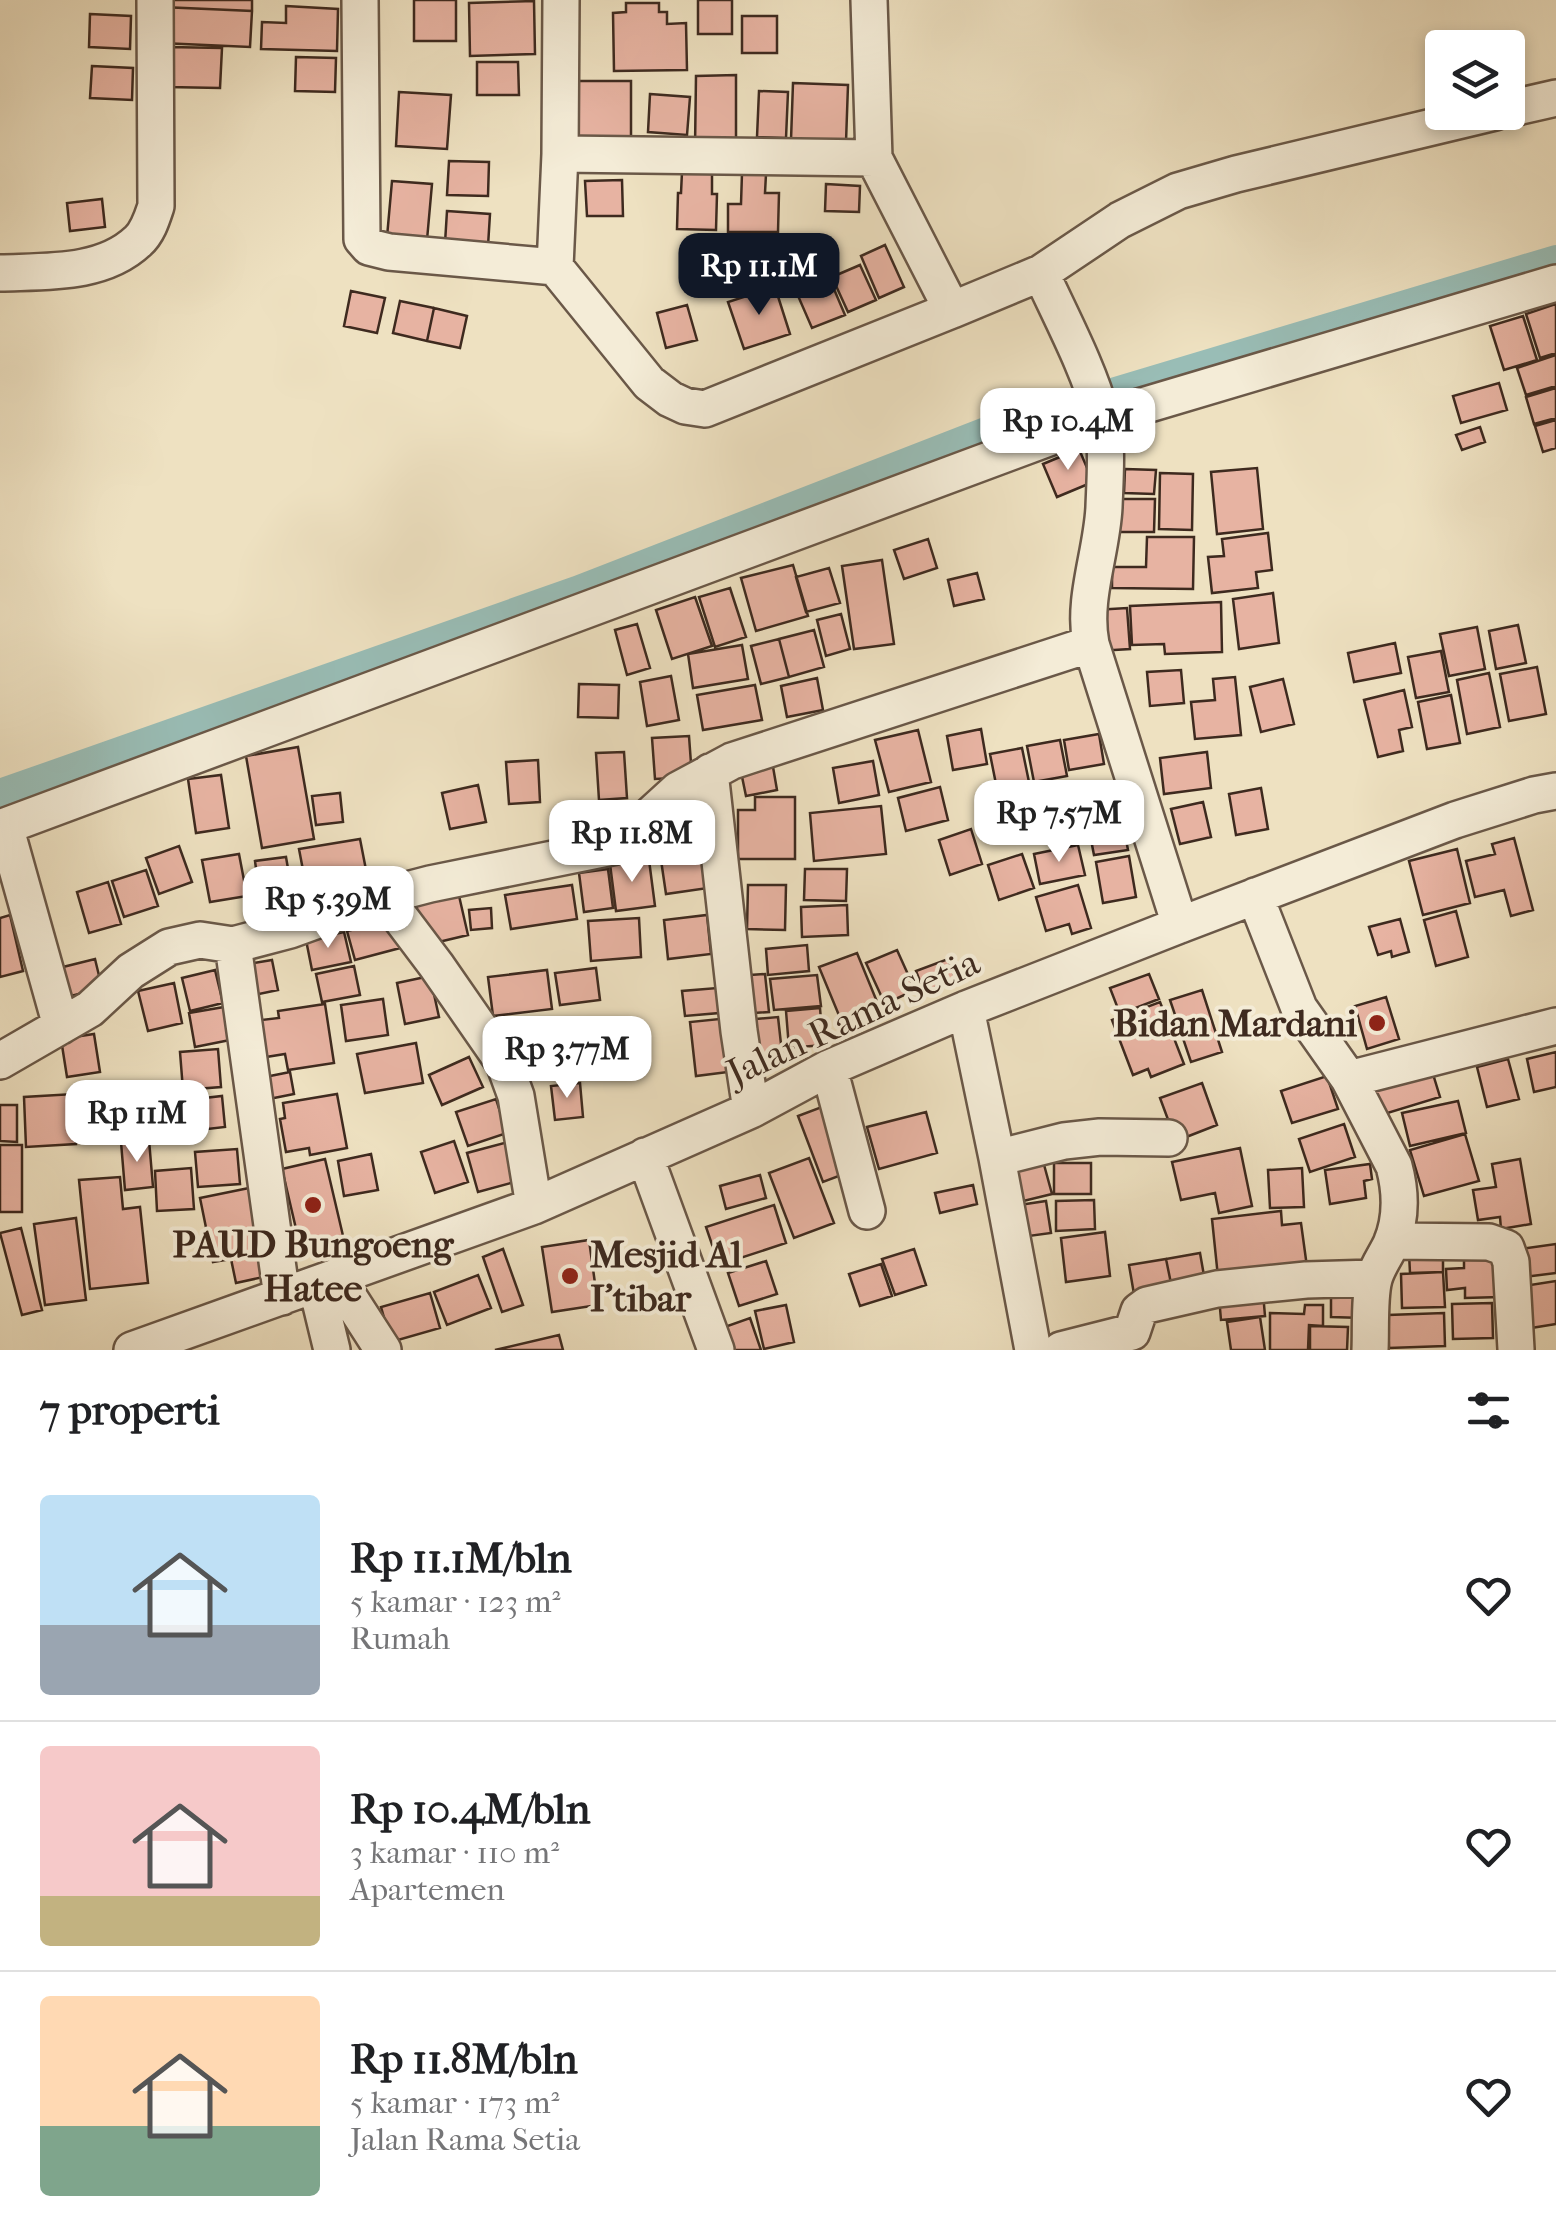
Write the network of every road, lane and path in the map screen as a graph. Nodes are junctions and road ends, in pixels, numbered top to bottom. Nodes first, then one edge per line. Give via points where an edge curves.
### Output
1 (154, 0) edge
2 (360, 0) edge
3 (562, 0) edge
4 (868, 0) edge
5 (1556, 98) edge
6 (1525, 106) edge
7 (1425, 129) edge
8 (560, 154) junction
9 (874, 158) junction
10 (554, 267) junction
11 (0, 273) edge
12 (1041, 274) junction
13 (1556, 283) edge
14 (952, 310) junction
15 (1100, 413) junction
16 (1091, 644) junction
17 (710, 772) junction
18 (1556, 791) edge
19 (3, 827) edge
20 (384, 896) junction
21 (1255, 896) junction
22 (1180, 924) junction
23 (232, 945) junction
24 (966, 1009) junction
25 (61, 1026) junction
26 (1556, 1026) edge
27 (0, 1061) edge
28 (829, 1068) junction
29 (1349, 1079) junction
30 (751, 1110) junction
31 (1169, 1138) dead end
32 (645, 1156) junction
33 (997, 1158) junction
34 (534, 1206) junction
35 (868, 1211) dead end
36 (1392, 1242) junction
37 (1374, 1278) junction
38 (326, 1281) junction
39 (282, 1297) junction
40 (132, 1350) edge
41 (332, 1350) edge
42 (384, 1350) edge
43 (716, 1350) edge
44 (1033, 1350) edge
45 (1061, 1350) edge
46 (1370, 1350) edge
47 (1516, 1350) edge

1 - 11 street via 156,206 150,225 140,240 98,264
2 - 10 street via 362,238 389,252
3 - 8 street
4 - 9 street
5 - 6 street
7 - 12 street via 1178,191 1120,220
8 - 9 street
8 - 10 street
9 - 14 street
10 - 14 street via 649,382 670,399 706,409
12 - 14 street
12 - 15 street
13 - 15 street
15 - 16 street via 1104,510 1089,607
15 - 19 street
16 - 17 street
16 - 22 street
17 - 20 street via 678,790 612,847
17 - 30 street
18 - 21 street, Jalan Rama Setia via 1456,820
19 - 25 street
20 - 23 street
20 - 34 street via 504,1063
21 - 22 street, Jalan Rama Setia
21 - 29 street via 1300,1008
22 - 24 street, Jalan Rama Setia
23 - 25 street via 200,940 169,947
23 - 39 street
24 - 28 street, Jalan Rama Setia
24 - 33 street
25 - 27 street
26 - 29 street
28 - 30 street, Jalan Rama Setia
28 - 35 street
29 - 36 street via 1398,1180
30 - 32 street, Jalan Rama Setia
31 - 33 street via 1064,1141
32 - 34 street, Jalan Rama Setia
32 - 43 street
33 - 44 street
34 - 38 street, Jalan Rama Setia
36 - 37 street
36 - 47 street via 1490,1242 1506,1248
37 - 45 street via 1216,1290 1147,1305 1132,1332
37 - 46 street
38 - 39 street, Jalan Rama Setia
38 - 41 street
38 - 42 street
39 - 40 street, Jalan Rama Setia

